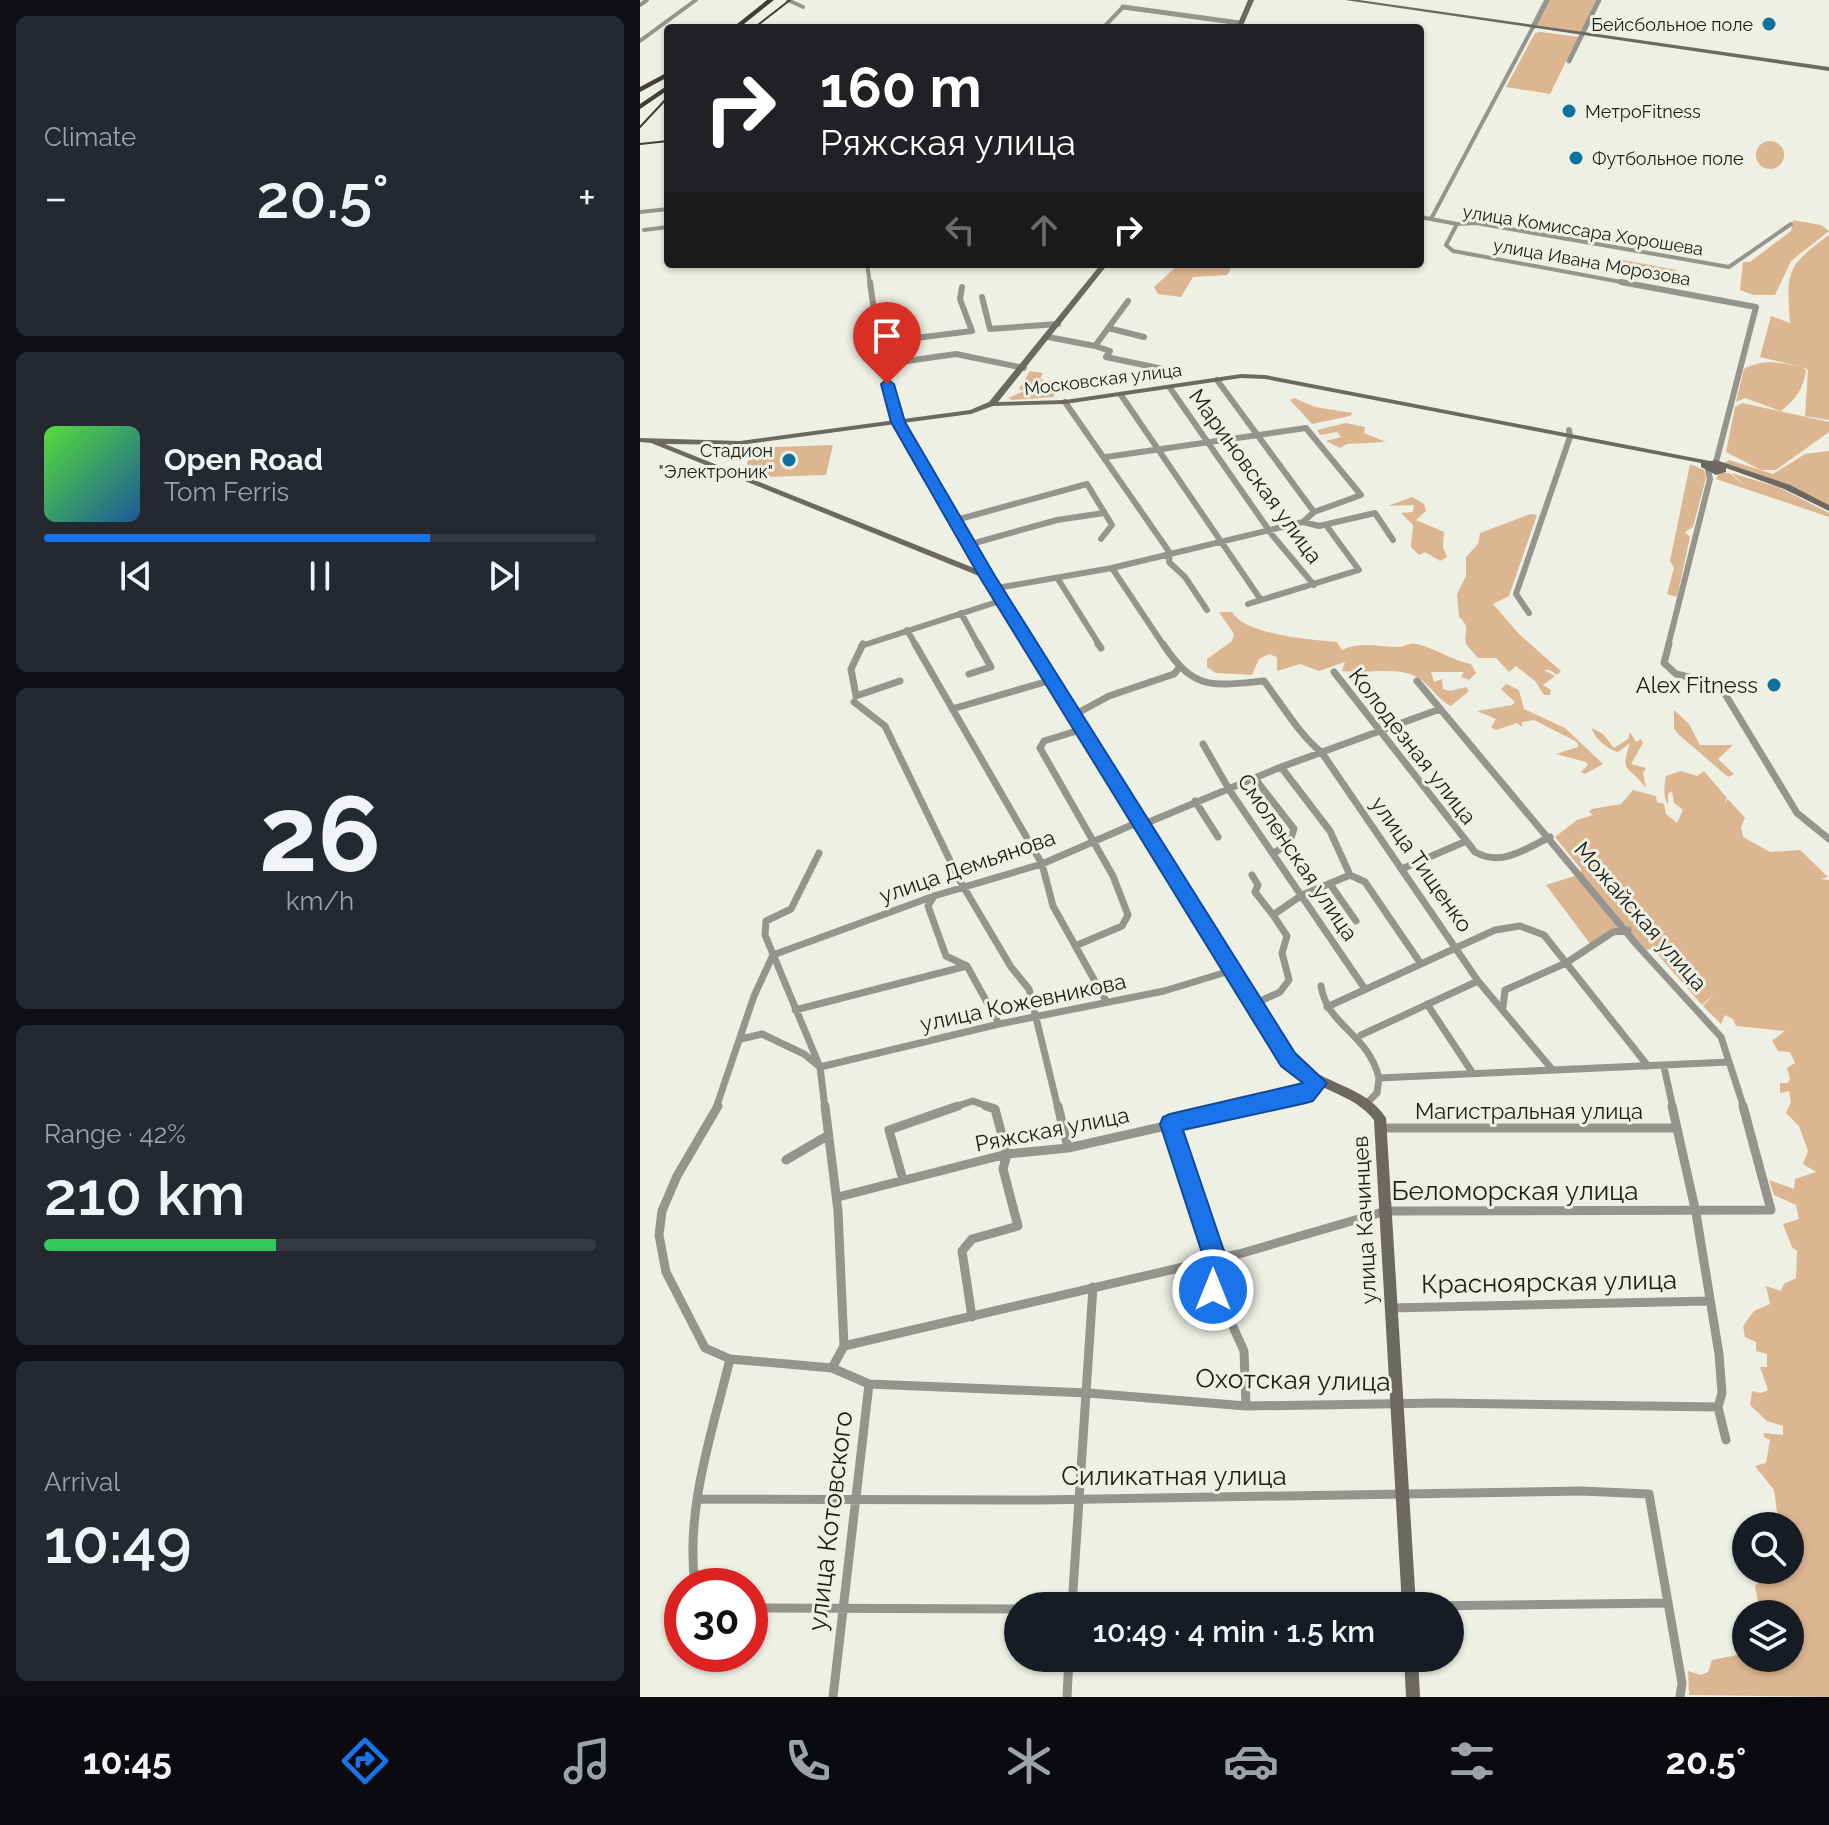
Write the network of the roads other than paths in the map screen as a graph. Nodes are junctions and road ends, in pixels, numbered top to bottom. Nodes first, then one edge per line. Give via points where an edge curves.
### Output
1 (647, 0) edge
2 (696, 0) edge
3 (771, 0) edge
4 (781, 0) edge
5 (788, 0) edge
6 (1130, 0) edge
7 (1251, 0) edge
8 (1348, 0) edge
9 (1547, 0) edge
10 (1599, 0) edge
11 (640, 5) edge
12 (803, 7) dead end
13 (1123, 7) junction
14 (740, 24) edge
15 (750, 24) edge
16 (1107, 24) edge
17 (1228, 24) edge
18 (1241, 24) edge
19 (1533, 27) junction
20 (1584, 34) junction
21 (640, 41) edge
22 (1569, 61) dead end
23 (1829, 69) edge
24 (664, 76) edge
25 (642, 87) edge
26 (664, 90) edge
27 (640, 107) edge
28 (664, 209) edge
29 (640, 212) edge
30 (1424, 218) edge
31 (1431, 219) junction
32 (1457, 224) junction
33 (1791, 224) dead end
34 (664, 228) edge
35 (644, 230) dead end
36 (868, 268) edge
37 (1102, 268) edge
38 (962, 287) dead end
39 (982, 297) dead end
40 (1128, 301) dead end
41 (1058, 324) junction
42 (1108, 328) junction
43 (990, 329) junction
44 (972, 331) junction
45 (1048, 337) junction
46 (1144, 337) dead end
47 (1095, 346) junction
48 (880, 347) junction
49 (886, 364) junction
50 (1024, 368) junction
51 (1163, 369) dead end
52 (1217, 380) junction
53 (1170, 388) junction
54 (1121, 395) junction
55 (1065, 402) junction
56 (992, 404) junction
57 (898, 422) junction
58 (1569, 434) junction
59 (1260, 437) junction
60 (640, 440) edge
61 (652, 441) junction
62 (1206, 441) junction
63 (1158, 449) junction
64 (1106, 457) junction
65 (1714, 469) junction
66 (1829, 508) edge
67 (1314, 512) junction
68 (1104, 513) junction
69 (956, 520) junction
70 (1303, 522) junction
71 (1326, 525) junction
72 (1269, 529) junction
73 (1101, 539) dead end
74 (1220, 539) junction
75 (1393, 540) dead end
76 (971, 544) junction
77 (1170, 553) junction
78 (1112, 568) junction
79 (987, 576) junction
80 (1058, 579) junction
81 (1314, 585) junction
82 (997, 588) junction
83 (1003, 600) junction
84 (1261, 600) junction
85 (1248, 604) dead end
86 (1207, 610) dead end
87 (961, 613) junction
88 (1529, 613) dead end
89 (907, 630) junction
90 (1101, 648) dead end
91 (1179, 668) junction
92 (1334, 672) dead end
93 (969, 674) dead end
94 (1052, 680) junction
95 (900, 681) dead end
96 (1417, 681) dead end
97 (854, 702) dead end
98 (952, 709) junction
99 (1440, 709) junction
100 (1074, 715) junction
101 (1083, 729) junction
102 (1378, 732) junction
103 (1203, 744) dead end
104 (1322, 753) junction
105 (1281, 767) junction
106 (1256, 780) junction
107 (1230, 791) junction
108 (1195, 801) junction
109 (1141, 821) junction
110 (1218, 837) dead end
111 (1550, 837) junction
112 (1829, 839) edge
113 (1092, 840) junction
114 (1464, 842) junction
115 (819, 853) dead end
116 (1274, 853) junction
117 (1042, 864) junction
118 (1404, 868) junction
119 (1252, 875) dead end
120 (1350, 875) junction
121 (1330, 884) junction
122 (967, 888) junction
123 (1302, 895) junction
124 (934, 896) junction
125 (1273, 915) junction
126 (1356, 921) dead end
127 (1628, 930) junction
128 (1075, 946) junction
129 (1457, 946) junction
130 (773, 955) junction
131 (1566, 963) junction
132 (1421, 964) junction
133 (963, 967) junction
134 (1233, 970) junction
135 (1478, 981) junction
136 (1321, 986) dead end
137 (1365, 989) junction
138 (1106, 1001) junction
139 (1254, 1004) junction
140 (1427, 1004) junction
141 (1327, 1007) junction
142 (1503, 1007) junction
143 (795, 1010) junction
144 (1036, 1016) junction
145 (999, 1024) junction
146 (1361, 1035) junction
147 (741, 1039) junction
148 (1729, 1062) junction
149 (1648, 1066) junction
150 (820, 1067) junction
151 (1664, 1067) junction
152 (1551, 1068) junction
153 (1472, 1072) junction
154 (1379, 1078) junction
155 (1317, 1083) junction
156 (1367, 1103) junction
157 (1170, 1124) junction
158 (1382, 1128) junction
159 (1677, 1128) junction
160 (827, 1136) junction
161 (1068, 1148) junction
162 (1007, 1154) junction
163 (786, 1160) dead end
164 (903, 1180) junction
165 (838, 1197) junction
166 (1771, 1210) joint
167 (1386, 1211) junction
168 (1696, 1213) junction
169 (1215, 1257) junction
170 (1093, 1287) junction
171 (1709, 1301) junction
172 (1390, 1308) junction
173 (972, 1317) junction
174 (844, 1346) junction
175 (730, 1359) junction
176 (832, 1368) junction
177 (869, 1384) junction
178 (1088, 1393) junction
179 (1398, 1403) junction
180 (1246, 1406) junction
181 (1718, 1407) junction
182 (1726, 1440) dead end
183 (1400, 1497) junction
184 (699, 1499) junction
185 (1079, 1499) junction
186 (854, 1502) junction
187 (693, 1568) edge
188 (1073, 1592) edge
189 (1408, 1592) edge
190 (1668, 1603) junction
191 (1464, 1606) edge
192 (768, 1608) edge
193 (841, 1609) junction
194 (1004, 1609) edge
195 (1068, 1672) edge
196 (1412, 1672) edge
197 (833, 1697) edge
198 (1067, 1697) edge
199 (1413, 1697) edge
200 (1680, 1697) edge

1 - 11 street
2 - 21 street
3 - 14 highway
4 - 15 highway
5 - 12 street
6 - 13 street
7 - 18 main road
8 - 19 main road
9 - 19 street
10 - 20 street
13 - 16 street
13 - 17 street
19 - 20 main road
19 - 31 street
20 - 22 street
20 - 23 main road
24 - 25 highway
26 - 27 highway
28 - 29 street
30 - 31 street, улица Комиссара Хорошева
31 - 32 street, улица Комиссара Хорошева
32 - 33 street, улица Комиссара Хорошева via 1729,267
32 - 65 street, улица Ивана Морозова via 1446,245 1453,251 1758,310
34 - 35 street
36 - 48 street
37 - 41 main road
38 - 44 street via 960,299
39 - 43 street
40 - 42 street
41 - 43 street
41 - 45 main road
42 - 46 street
42 - 47 street
43 - 44 street
44 - 48 street
45 - 47 street
45 - 50 main road
47 - 51 street via 1110,351 1106,357
48 - 49 street
49 - 50 street via 956,354
49 - 57 street
50 - 56 main road
52 - 53 main road, Московская улица
52 - 58 main road, Московская улица via 1286,379
52 - 59 street
53 - 54 main road, Московская улица
53 - 62 street, Мариновская улица
54 - 55 main road, Московская улица
54 - 63 street
55 - 56 main road, Московская улица
55 - 64 street
56 - 57 main road, Московская улица
57 - 61 main road, Московская улица via 740,443
57 - 69 main road
58 - 65 main road, Московская улица
58 - 88 street via 1516,594
59 - 62 street
59 - 67 street
59 - 67 street via 1306,428 1361,495
60 - 61 main road, улица Качинцев
61 - 79 main road, улица Качинцев
62 - 63 street
62 - 72 street, Мариновская улица
63 - 64 street
63 - 74 street
64 - 77 street
65 - 66 main road, Московская улица via 1787,487
65 - 112 street via 1664,663 1676,674 1719,684 1797,813
67 - 70 street
68 - 69 street via 1085,484
68 - 73 street via 1112,525
68 - 76 street
69 - 76 main road
70 - 71 street
70 - 72 street
71 - 75 street via 1375,513
71 - 81 street via 1359,570
72 - 74 street
72 - 81 street, Мариновская улица
74 - 77 street
74 - 84 street
76 - 79 main road
77 - 78 street
77 - 86 street via 1169,562
78 - 80 street
78 - 91 street
79 - 82 main road, улица Качинцев
80 - 82 street
80 - 90 street
81 - 84 street
82 - 83 main road, улица Качинцев
83 - 87 street
83 - 94 main road, улица Качинцев
84 - 85 street
87 - 89 street
87 - 93 street via 991,667
89 - 95 street via 862,644 855,652 850,682 856,696
89 - 98 street
91 - 100 street
91 - 104 street, улица Тищенко via 1212,686 1264,681 1300,735
92 - 102 street, Колодезная улица
94 - 98 street
94 - 100 main road, улица Качинцев
96 - 99 street, Можайская улица
97 - 122 street via 885,726 924,813
98 - 117 street
99 - 102 street, улица Демьянова
99 - 111 street, Можайская улица
100 - 101 main road, улица Качинцев
101 - 109 main road, улица Качинцев
101 - 113 street via 1044,741 1040,748
102 - 104 street, улица Демьянова
102 - 114 street, Колодезная улица
103 - 107 street, Смоленская улица
104 - 105 street, улица Демьянова
104 - 118 street, улица Тищенко
105 - 106 street, улица Демьянова
105 - 120 street via 1319,812 1347,858
106 - 107 street, улица Демьянова
106 - 116 street via 1294,829 1289,843
107 - 108 street, улица Демьянова
107 - 116 street, Смоленская улица
108 - 109 street, улица Демьянова
108 - 110 street
109 - 113 street, улица Демьянова
109 - 134 main road, улица Качинцев
111 - 114 street via 1490,861
111 - 127 street, Можайская улица
113 - 117 street, улица Демьянова
113 - 128 street via 1128,915 1122,926
114 - 118 street
115 - 130 street via 791,909 766,921
116 - 123 street, Смоленская улица
117 - 122 street, улица Демьянова
117 - 128 street via 1053,906
118 - 129 street, улица Тищенко
119 - 125 street via 1258,885 1255,892
120 - 121 street
120 - 132 street via 1365,882
121 - 123 street
121 - 126 street
122 - 124 street, улица Демьянова
122 - 144 street via 1029,989
123 - 125 street
123 - 137 street, Смоленская улица
124 - 130 street, улица Демьянова
124 - 133 street via 928,906 946,956
125 - 139 street via 1287,936 1282,953 1289,980 1280,992
127 - 131 street via 1613,932
127 - 148 street, Можайская улица via 1713,1025
128 - 138 street
129 - 131 street via 1507,926 1532,927
129 - 132 street
129 - 135 street, улица Тищенко
130 - 143 street
130 - 147 street
131 - 142 street via 1505,990
131 - 149 street
132 - 137 street
133 - 143 street
133 - 145 street
134 - 138 street, улица Кожевникова via 1201,982
134 - 139 main road, улица Качинцев
135 - 140 street
135 - 142 street, улица Тищенко
136 - 141 street
137 - 141 street
138 - 144 street, улица Кожевникова
139 - 155 main road, улица Качинцев via 1288,1060
140 - 146 street
140 - 153 street
141 - 146 street via 1337,1022
142 - 152 street, улица Тищенко
143 - 150 street
144 - 145 street, улица Кожевникова
144 - 161 street
145 - 150 street, улица Кожевникова
146 - 154 street
147 - 150 street via 762,1034
147 - 175 street via 718,1105 667,1199 659,1235 666,1272 705,1348
148 - 151 street
148 - 166 street, Можайская улица
149 - 151 street
149 - 152 street
150 - 160 street
151 - 159 street
152 - 153 street
153 - 154 street
154 - 156 street via 1377,1093
155 - 156 main road, улица Качинцев
155 - 157 street, Ряжская улица via 1306,1094
156 - 158 main road, улица Качинцев
157 - 161 street, Ряжская улица
157 - 169 street
158 - 159 street, Магистральная улица
158 - 167 main road, улица Качинцев
159 - 168 street
160 - 163 street
160 - 165 street
161 - 162 street, Ряжская улица
162 - 164 street, Ряжская улица
162 - 164 street via 995,1109 973,1101 889,1130
162 - 173 street via 1003,1169 1018,1226 972,1239 962,1251
164 - 165 street, Ряжская улица
165 - 174 street
166 - 168 street, Беломорская улица
167 - 168 street, Беломорская улица
167 - 169 street, Беломорская улица
167 - 172 main road, улица Качинцев
168 - 171 street
169 - 170 street, Беломорская улица
169 - 180 street via 1207,1269 1244,1351
170 - 173 street, Беломорская улица
170 - 178 street
171 - 172 street, Красноярская улица
171 - 181 street via 1722,1393
172 - 179 main road, улица Качинцев
173 - 174 street, Беломорская улица
174 - 176 street
175 - 176 street, улица Котовского
175 - 184 street
176 - 177 street, улица Котовского
177 - 178 street, Охотская улица
177 - 186 street, улица Котовского
178 - 180 street, Охотская улица
178 - 185 street
179 - 180 street, Охотская улица
179 - 181 street, Охотская улица
179 - 183 main road, улица Качинцев
181 - 182 street
183 - 185 street, Силикатная улица
183 - 189 main road, улица Качинцев
183 - 190 street, Силикатная улица via 1592,1489 1649,1494
184 - 186 street, Силикатная улица
184 - 187 street
185 - 186 street, Силикатная улица
185 - 188 street
186 - 193 street, улица Котовского
190 - 191 street
190 - 200 street
192 - 193 street
193 - 194 street
193 - 197 street, улица Котовского
195 - 198 street
196 - 199 main road

